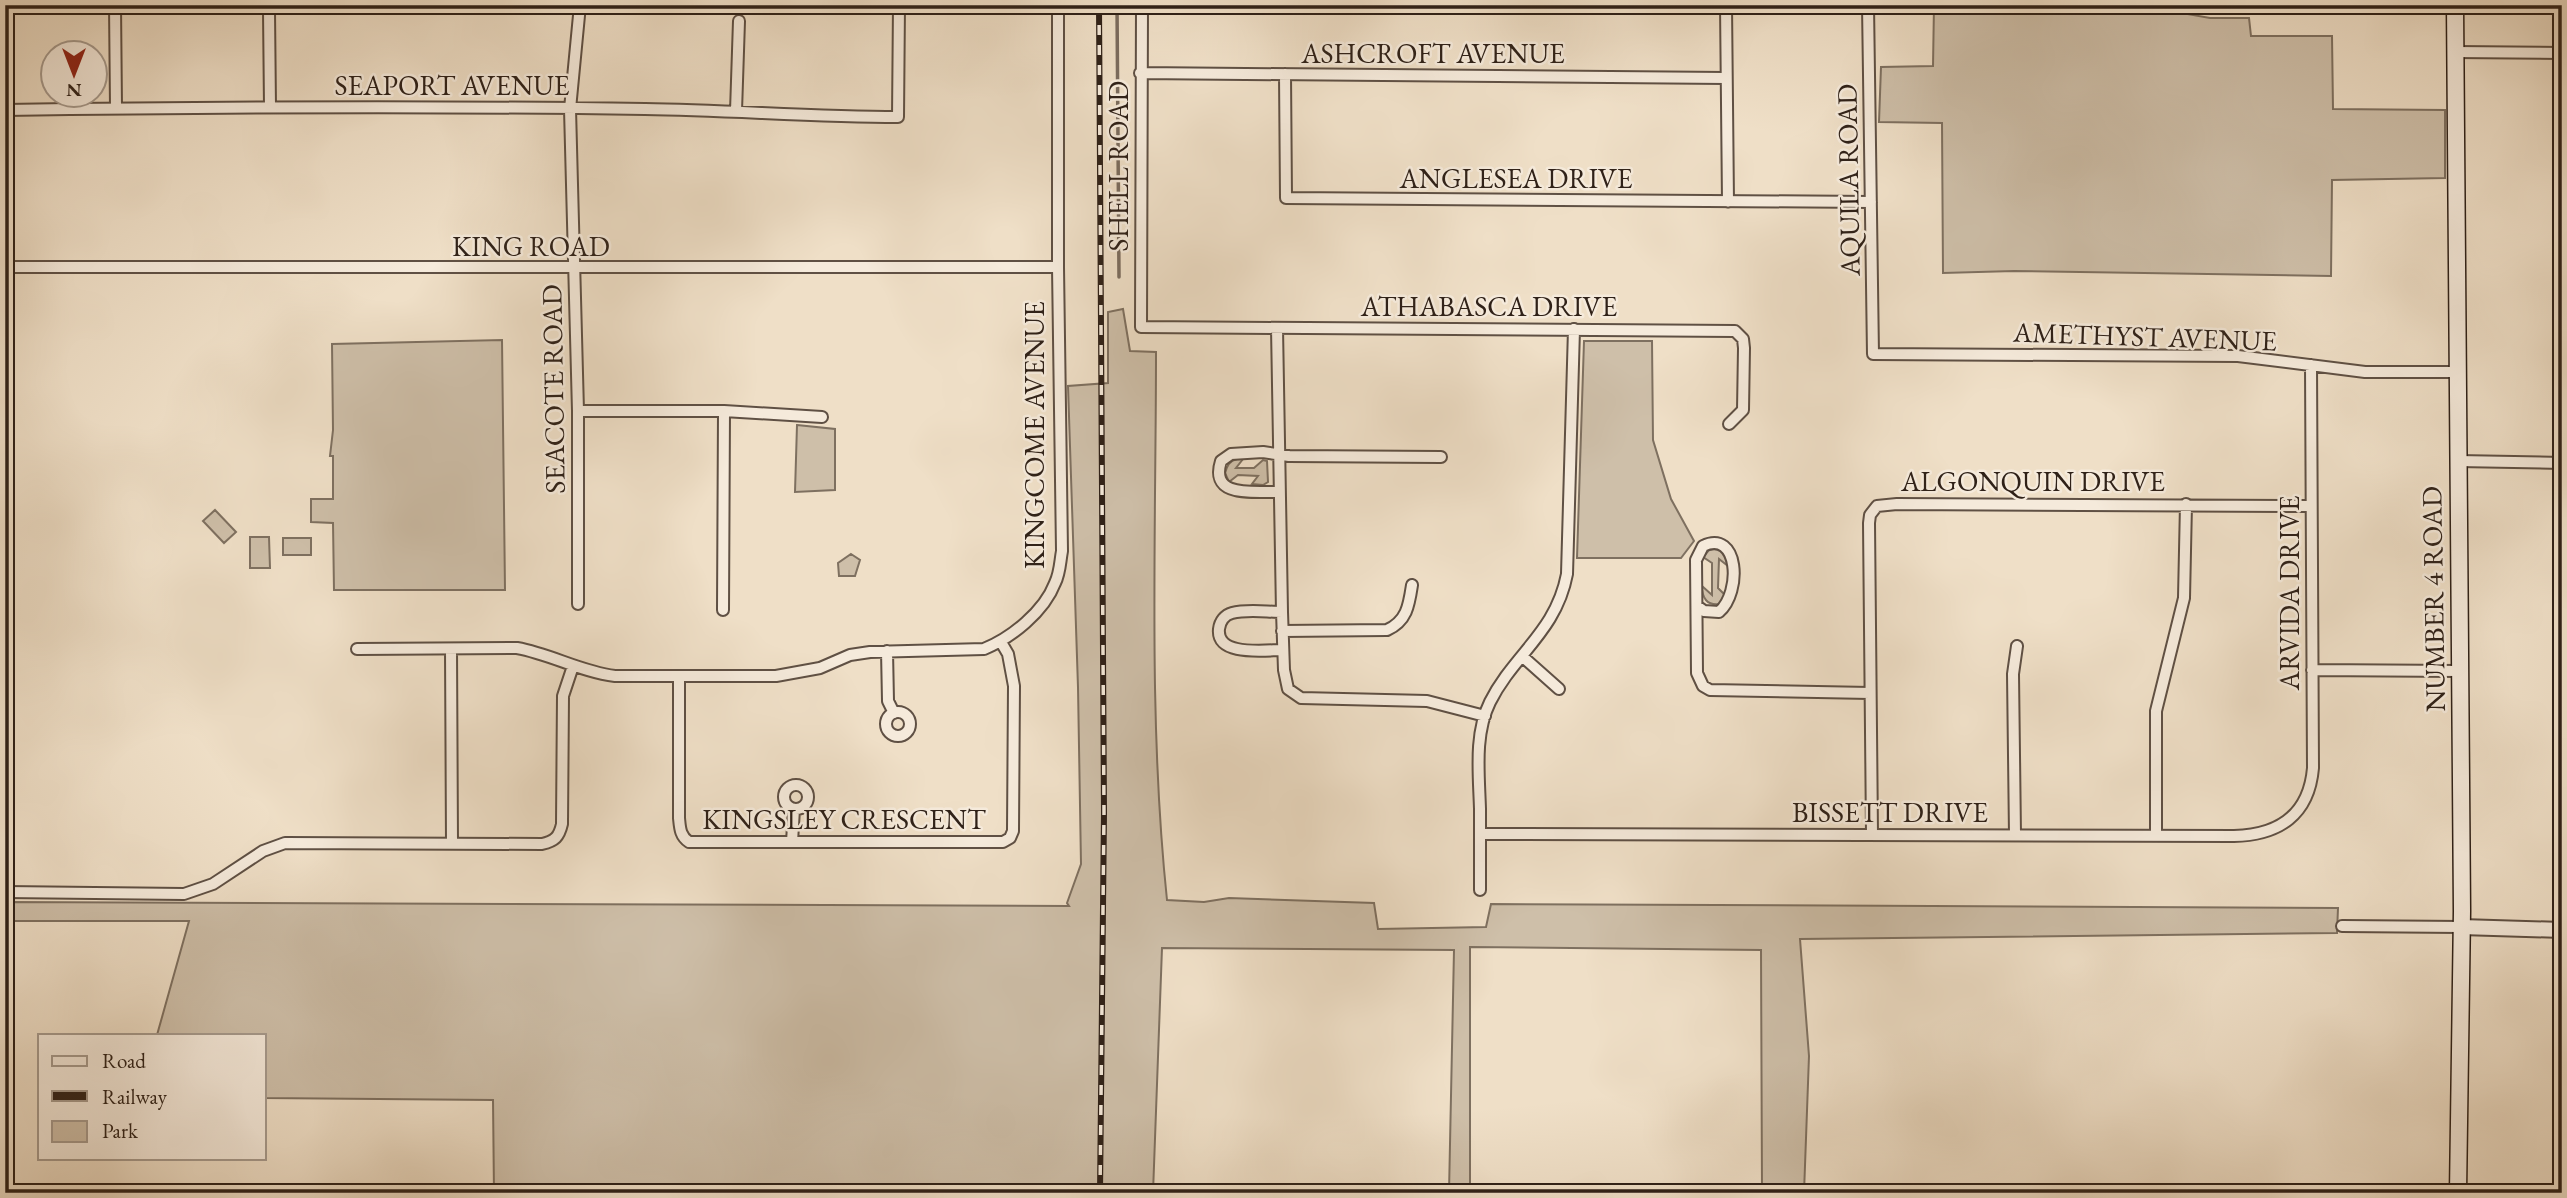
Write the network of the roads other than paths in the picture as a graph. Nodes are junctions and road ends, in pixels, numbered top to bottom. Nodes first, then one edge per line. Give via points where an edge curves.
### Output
1 (115, 5) edge
2 (580, 5) edge
3 (899, 5) edge
4 (1058, 5) edge
5 (1142, 5) edge
6 (1726, 5) edge
7 (1868, 5) edge
8 (2455, 5) edge
9 (269, 11) dead end
10 (739, 21) dead end
11 (2455, 52) junction
12 (2562, 53) edge
13 (1140, 73) junction
14 (1284, 74) junction
15 (1726, 78) junction
16 (270, 107) junction
17 (116, 108) junction
18 (570, 109) junction
19 (5, 110) edge
20 (736, 111) junction
21 (1728, 202) junction
22 (1871, 202) junction
23 (5, 267) edge
24 (1058, 267) junction
25 (573, 269) junction
26 (1141, 327) joint
27 (1277, 328) junction
28 (1574, 329) junction
29 (1873, 354) joint
30 (2311, 365) junction
31 (2457, 372) junction
32 (578, 411) junction
33 (724, 411) junction
34 (822, 417) dead end
35 (1729, 424) dead end
36 (1278, 454) junction
37 (1441, 457) dead end
38 (2458, 461) junction
39 (2562, 463) edge
40 (1278, 492) junction
41 (2186, 504) junction
42 (2310, 506) junction
43 (1412, 585) dead end
44 (579, 604) dead end
45 (1697, 606) junction
46 (723, 610) dead end
47 (1282, 612) junction
48 (1282, 631) junction
49 (1001, 642) junction
50 (2017, 646) dead end
51 (356, 649) dead end
52 (451, 649) junction
53 (1283, 650) junction
54 (887, 651) junction
55 (1523, 657) junction
56 (573, 666) junction
57 (2312, 670) junction
58 (2460, 671) junction
59 (679, 676) junction
60 (1559, 689) dead end
61 (1870, 693) junction
62 (894, 713) dead end
63 (1485, 716) junction
64 (794, 809) dead end
65 (2294, 816) joint
66 (1480, 834) junction
67 (1872, 834) junction
68 (2015, 835) junction
69 (2156, 835) junction
70 (452, 842) junction
71 (792, 842) junction
72 (1480, 890) dead end
73 (5, 892) edge
74 (2342, 926) dead end
75 (2461, 927) junction
76 (2562, 930) edge
77 (2458, 1193) edge

1 - 17 street
2 - 18 street, SEACOTE ROAD
3 - 20 street, SEAPORT AVENUE via 898,117
4 - 24 street
5 - 13 street, SHELL ROAD
6 - 15 street
7 - 22 street, AQUILA ROAD
8 - 11 main road, NUMBER 4 ROAD
9 - 16 street
10 - 20 street
11 - 12 street
11 - 31 main road, NUMBER 4 ROAD
13 - 14 street, ASHCROFT AVENUE
13 - 26 street, SHELL ROAD
14 - 15 street, ASHCROFT AVENUE
14 - 21 street, ANGLESEA DRIVE via 1286,198
15 - 21 street
16 - 17 street, SEAPORT AVENUE
16 - 18 street, SEAPORT AVENUE
17 - 19 street, SEAPORT AVENUE
18 - 20 street, SEAPORT AVENUE
18 - 25 street, SEACOTE ROAD
21 - 22 street, ANGLESEA DRIVE
22 - 29 street, AQUILA ROAD
23 - 25 street, KING ROAD
24 - 25 street, KING ROAD
24 - 49 street, KINGCOME AVENUE via 1060,570 1042,604
25 - 32 street, SEACOTE ROAD
26 - 27 street, ATHABASCA DRIVE
27 - 28 street, ATHABASCA DRIVE
27 - 36 street
28 - 35 street, ATHABASCA DRIVE via 1735,331 1744,348 1743,410
28 - 55 street via 1567,574 1552,618
29 - 30 street, AMETHYST AVENUE via 2225,355
30 - 31 street, AMETHYST AVENUE via 2365,372
30 - 42 street, ARVIDA DRIVE
31 - 38 main road, NUMBER 4 ROAD
32 - 33 street
32 - 44 street, SEACOTE ROAD
33 - 34 street
33 - 46 street
36 - 37 street
36 - 40 street
36 - 40 street via 1231,454 1221,461 1219,471 1223,485 1234,491
38 - 39 street
38 - 58 main road, NUMBER 4 ROAD
40 - 47 street
41 - 42 street, ALGONQUIN DRIVE
41 - 61 street, ALGONQUIN DRIVE via 1877,506 1869,523
41 - 69 street via 2184,598 2156,711
42 - 57 street, ARVIDA DRIVE
43 - 48 street via 1408,610 1387,630
45 - 45 street via 1719,612 1732,595 1733,563 1721,545 1708,544 1697,556
45 - 61 street via 1697,673 1710,690
47 - 48 street
47 - 53 street via 1230,614 1221,621 1219,633 1233,649
48 - 53 street
49 - 54 street, KINGCOME AVENUE via 962,651
49 - 71 street, KINGSLEY CRESCENT via 1014,686 1010,838 995,843
50 - 68 street
51 - 52 street, KINGCOME AVENUE
52 - 56 street, KINGCOME AVENUE via 517,648
52 - 70 street
53 - 63 street via 1285,682 1301,698 1427,701
54 - 59 street, KINGCOME AVENUE via 850,655 820,668 776,676
54 - 62 street via 888,701
55 - 60 street
55 - 63 street
56 - 59 street, KINGCOME AVENUE via 615,676
56 - 70 street via 563,696 560,834 553,842 541,844
57 - 58 street
57 - 65 street, ARVIDA DRIVE via 2312,782
58 - 75 main road, NUMBER 4 ROAD
59 - 71 street, KINGSLEY CRESCENT via 679,818 683,838 699,843
61 - 67 street, ALGONQUIN DRIVE
63 - 66 street via 1480,741
64 - 71 street
65 - 69 street, BISSETT DRIVE via 2252,835
66 - 67 street, BISSETT DRIVE
66 - 72 street
67 - 68 street, BISSETT DRIVE
68 - 69 street, BISSETT DRIVE
70 - 73 street via 274,845 213,884 184,894
74 - 75 street
75 - 76 street
75 - 77 main road, NUMBER 4 ROAD

